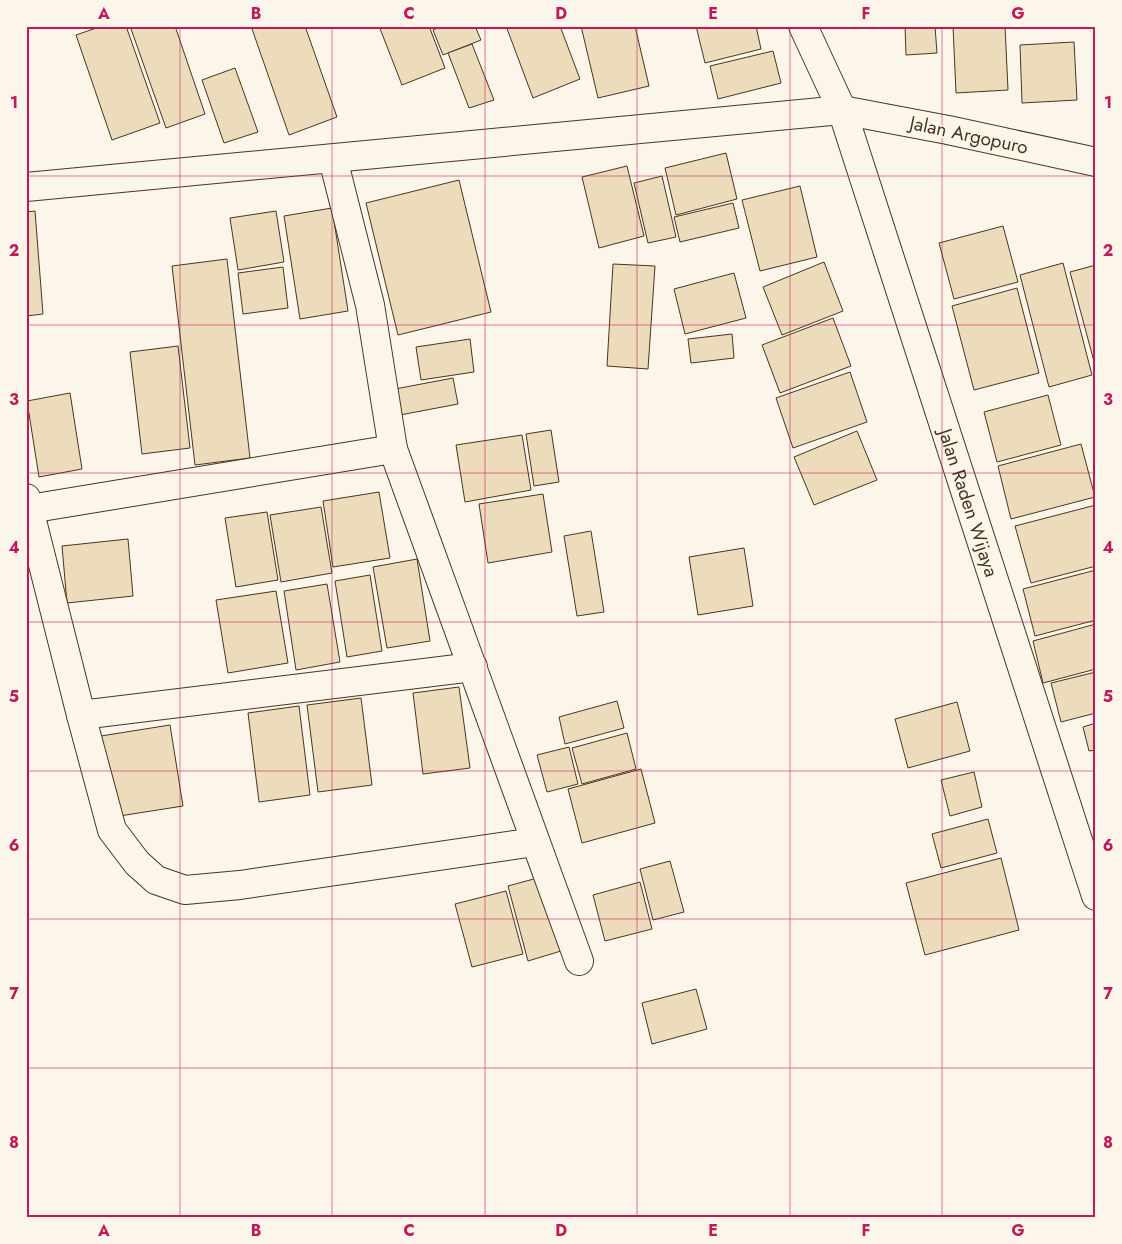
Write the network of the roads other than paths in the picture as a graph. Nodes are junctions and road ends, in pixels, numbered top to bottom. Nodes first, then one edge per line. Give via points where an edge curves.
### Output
1 (803, 26) edge
2 (842, 110) junction
3 (333, 159) junction
4 (1096, 162) edge
5 (26, 186) edge
6 (393, 449) junction
7 (28, 504) edge
8 (473, 667) junction
9 (81, 715) junction
10 (535, 842) junction
11 (1096, 896) edge
12 (579, 961) dead end

1 - 2 main road, Jalan Raden Wijaya
2 - 3 main road, Jalan Argopuro
2 - 4 main road, Jalan Argopuro
2 - 11 main road, Jalan Raden Wijaya
3 - 5 main road, Jalan Argopuro
3 - 6 main road via 370,305
6 - 7 main road
6 - 8 main road
7 - 9 main road
8 - 9 main road
8 - 10 main road
9 - 10 main road via 112,830 137,863 156,880 185,890 240,885
10 - 12 main road

